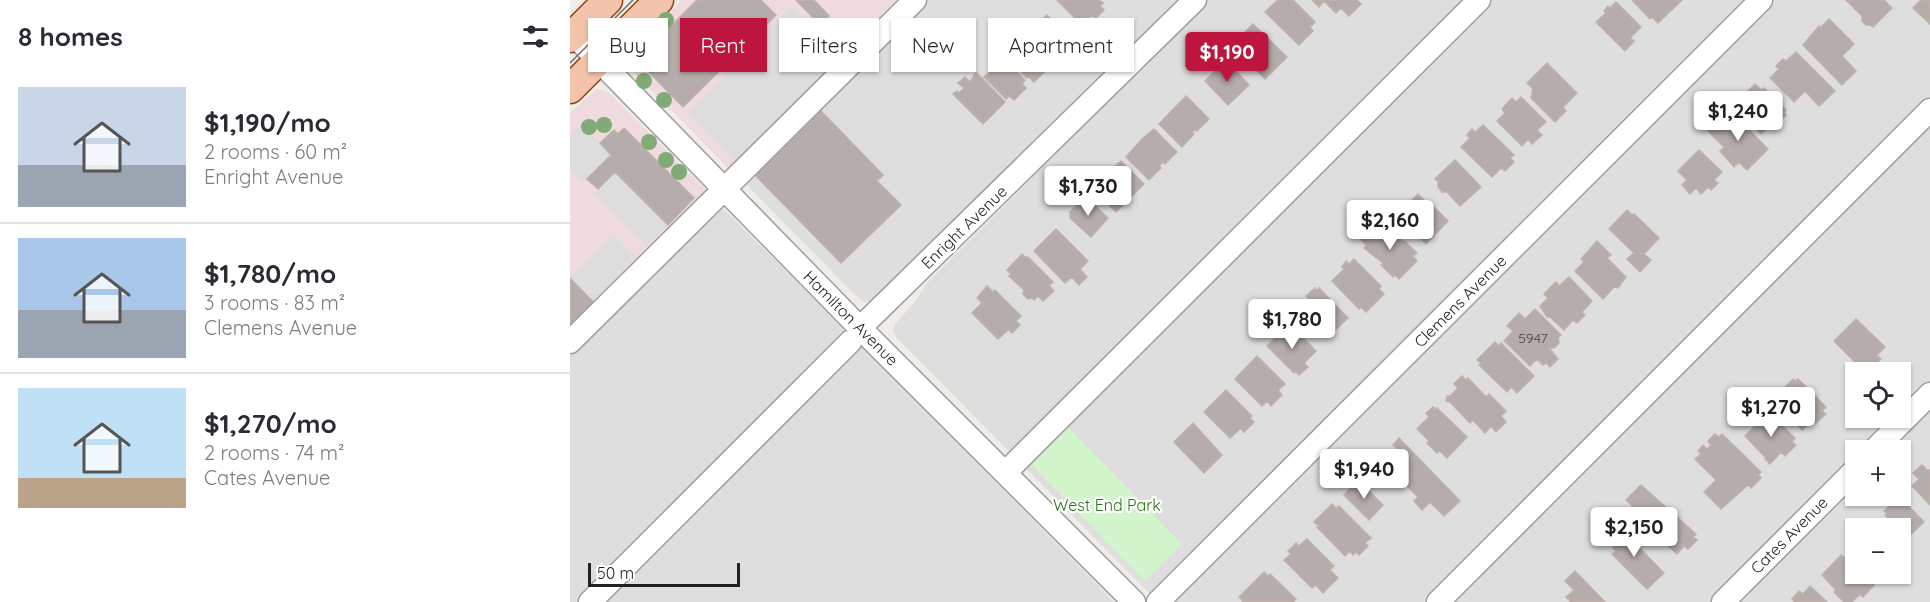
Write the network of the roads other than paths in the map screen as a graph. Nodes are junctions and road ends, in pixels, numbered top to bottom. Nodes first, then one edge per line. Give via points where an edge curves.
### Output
1 (608, 0) edge
2 (659, 0) edge
3 (915, 0) edge
4 (1195, 0) edge
5 (1479, 0) edge
6 (1761, 0) edge
7 (641, 18) edge
8 (571, 35) edge
9 (588, 51) edge
10 (588, 70) edge
11 (610, 72) edge
12 (570, 89) edge
13 (1930, 110) edge
14 (724, 189) junction
15 (855, 335) junction
16 (570, 342) edge
17 (1930, 394) edge
18 (1884, 440) edge
19 (1005, 473) junction
20 (1845, 480) edge
21 (590, 602) edge
22 (1134, 602) edge
23 (1158, 602) edge
24 (1438, 602) edge
25 (1723, 602) edge

1 - 8 main road
2 - 7 main road
3 - 14 street
4 - 15 street, Enright Avenue
5 - 19 street
6 - 23 street, Clemens Avenue
8 - 9 street, Hamilton Avenue
10 - 12 main road
11 - 14 street, Hamilton Avenue
13 - 24 street
14 - 15 street, Hamilton Avenue
14 - 16 street
15 - 19 street, Hamilton Avenue
15 - 21 street, Enright Avenue
17 - 18 street
19 - 22 street, Hamilton Avenue
20 - 25 street, Cates Avenue

